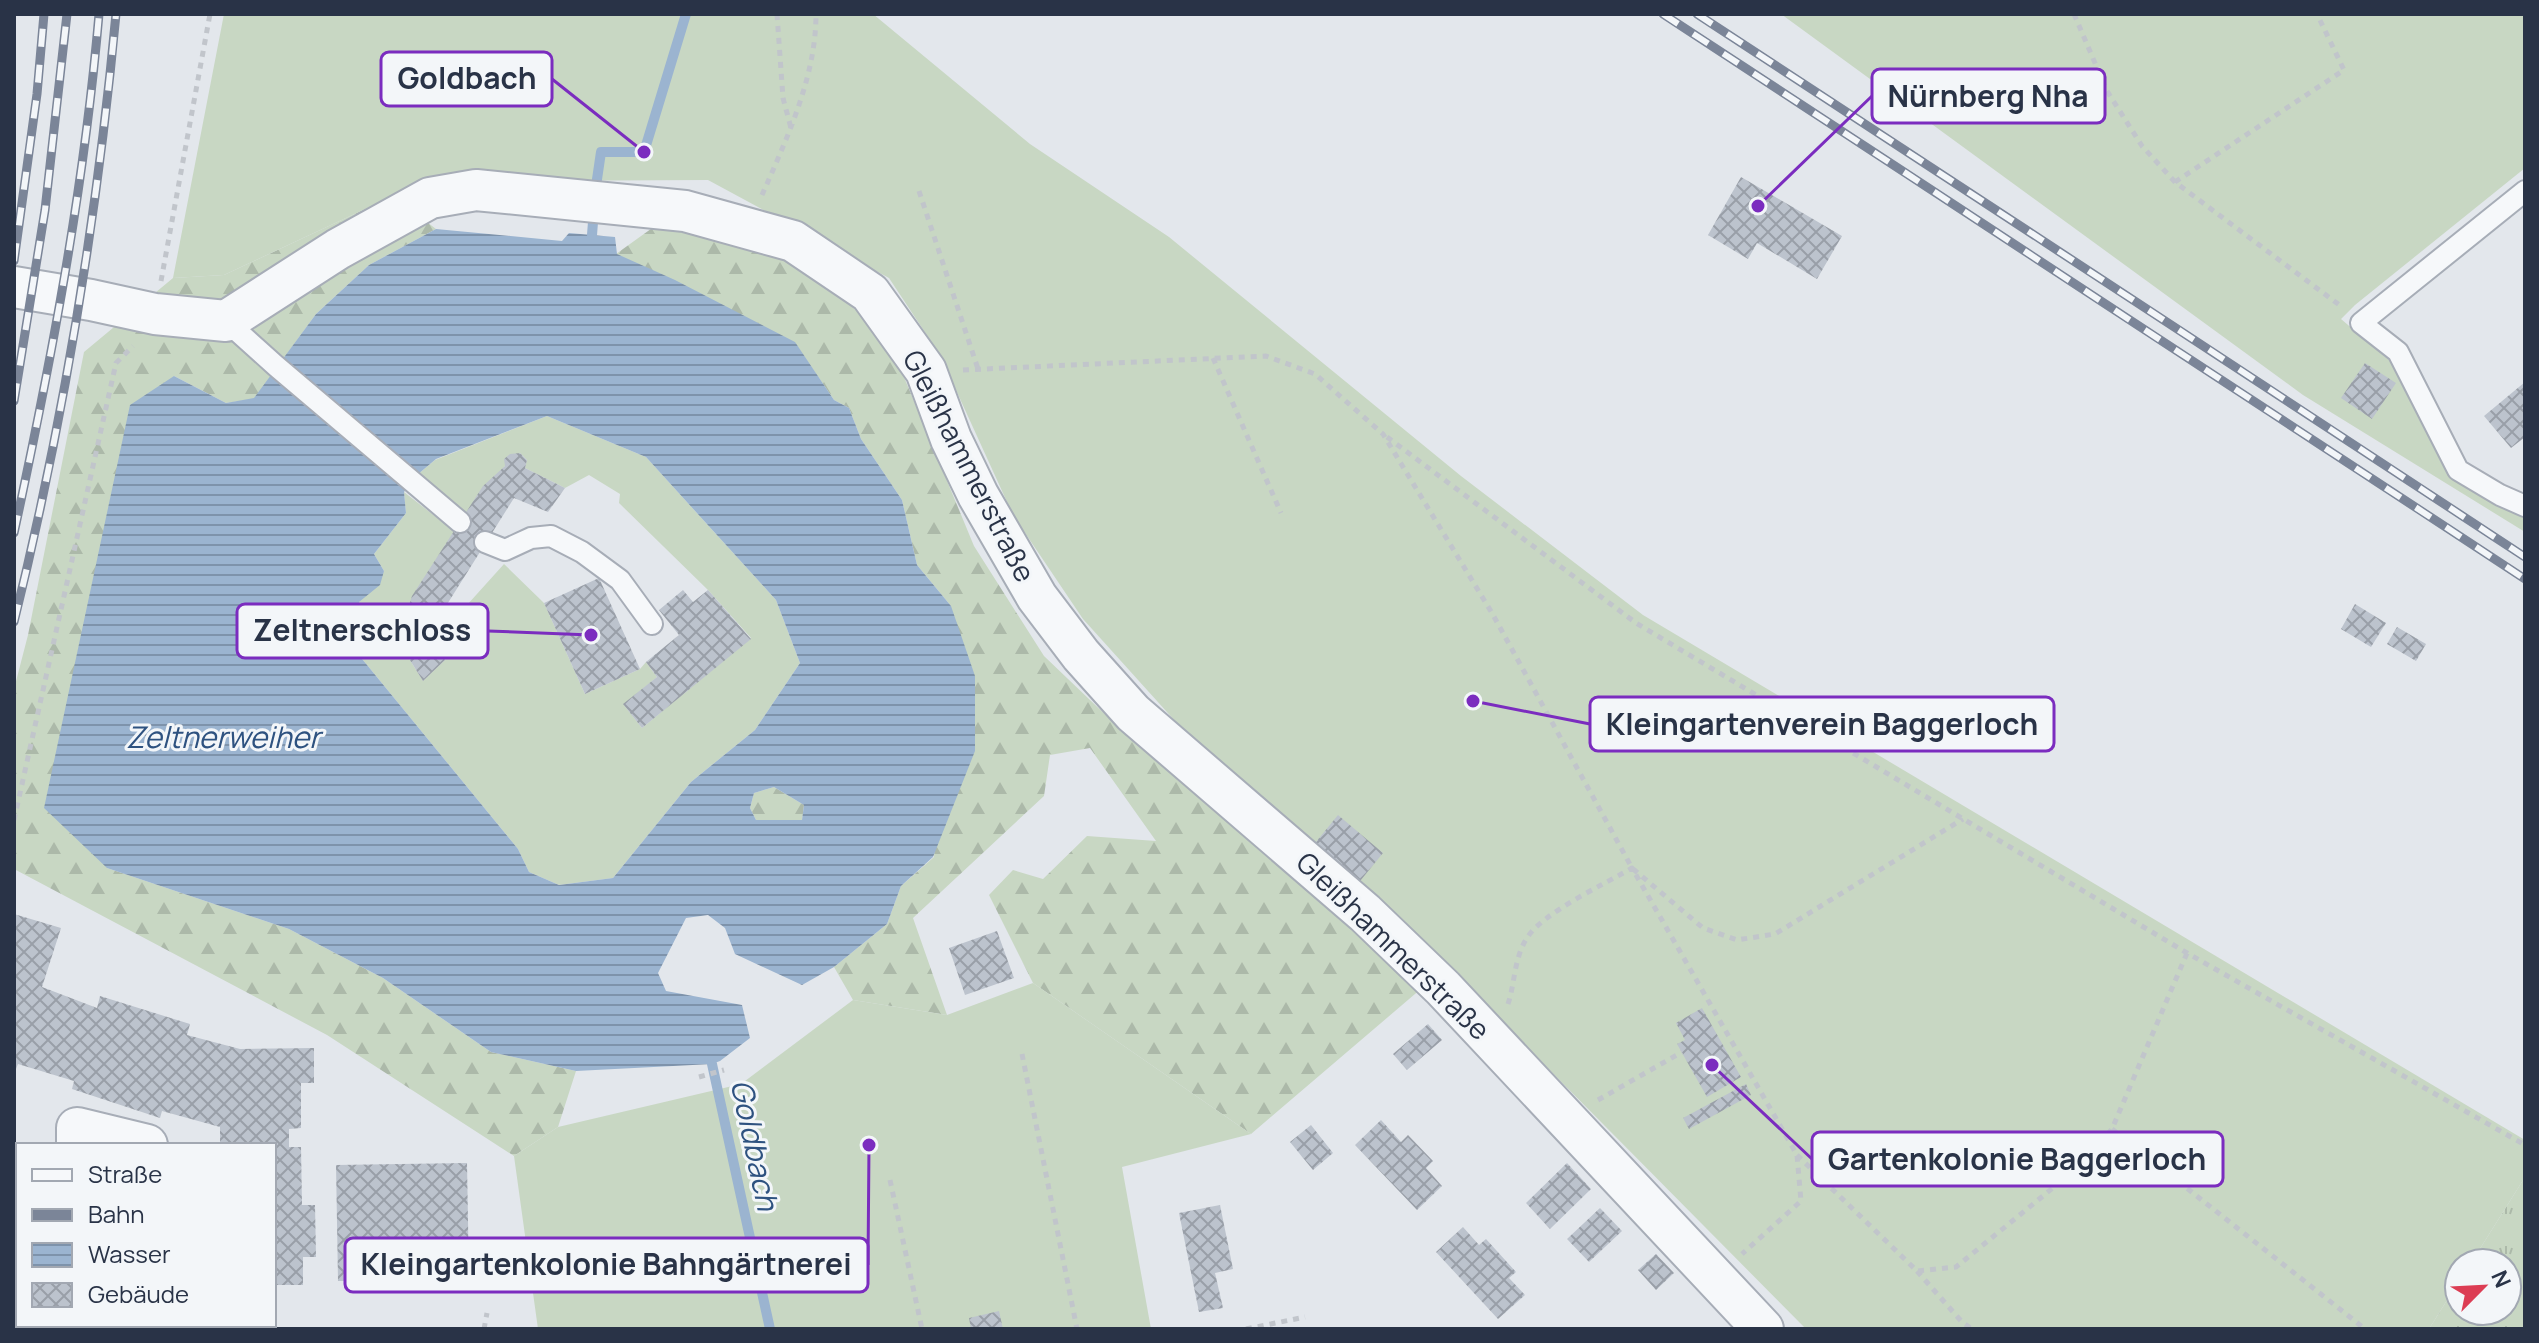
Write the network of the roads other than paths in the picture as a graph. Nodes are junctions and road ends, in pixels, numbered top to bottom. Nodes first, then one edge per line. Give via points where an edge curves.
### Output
1 (2525, 191) edge
2 (14, 287) edge
3 (226, 321) junction
4 (2525, 506) edge
5 (460, 522) dead end
6 (485, 542) dead end
7 (652, 624) dead end
8 (77, 1143) edge
9 (139, 1143) edge
10 (1763, 1329) edge

1 - 4 lane via 2361,323 2398,352 2458,470
2 - 3 street via 155,314
3 - 5 lane
3 - 10 street, Gleißhammerstraße via 430,198 476,190 685,211 793,241 870,293 926,371 978,495 1037,597 1081,655 1133,713 1365,913 1443,988
6 - 7 lane via 505,550 551,536 620,580
8 - 9 street via 77,1128

